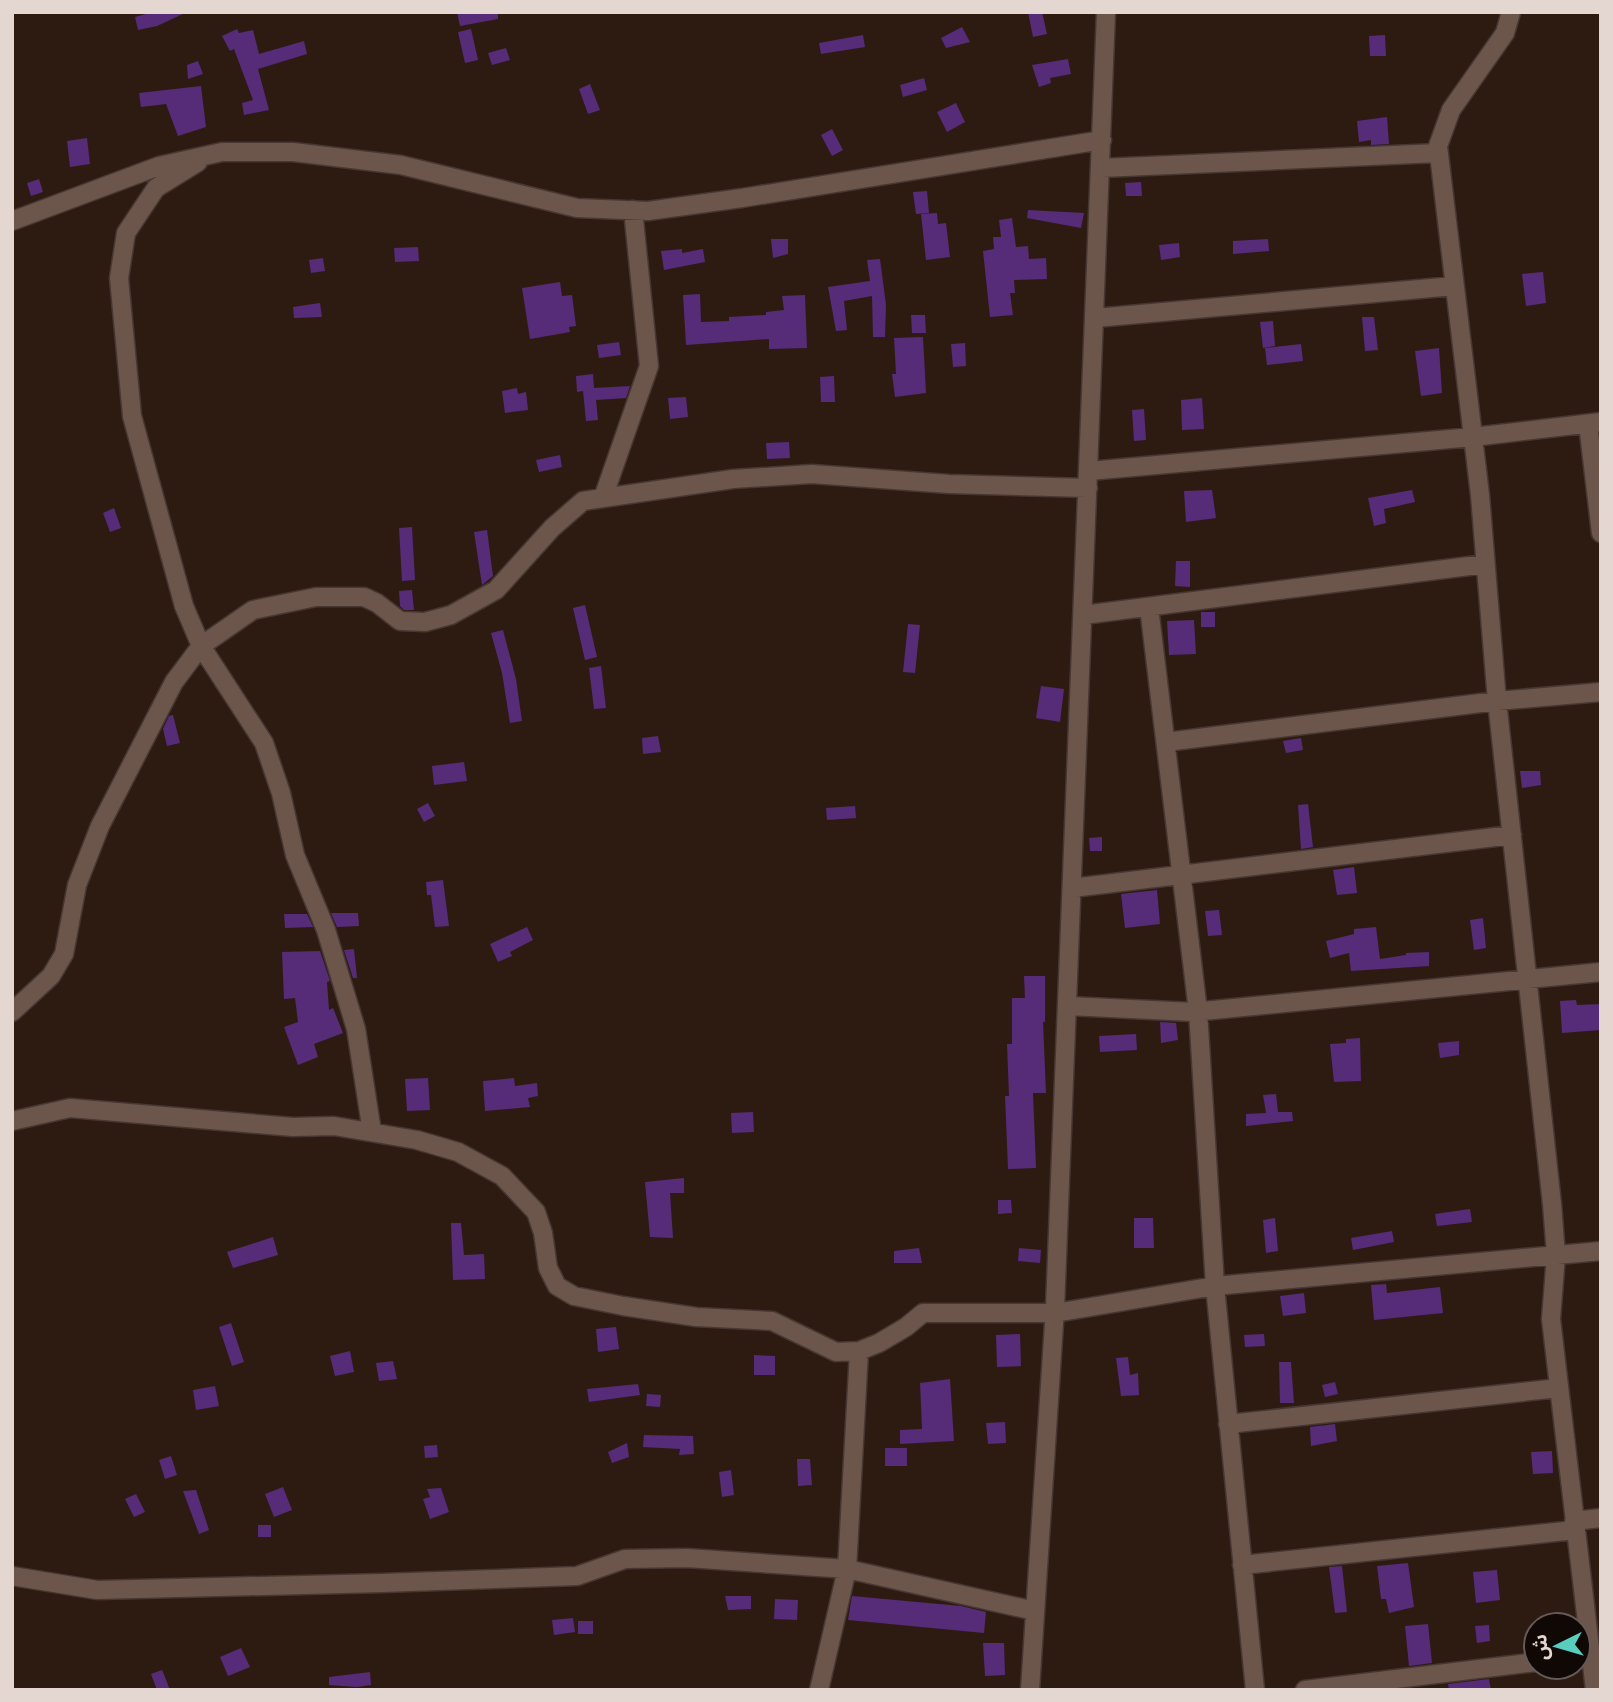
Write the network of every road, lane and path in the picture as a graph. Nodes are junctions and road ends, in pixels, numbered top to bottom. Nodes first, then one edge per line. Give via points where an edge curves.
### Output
1 (1106, 12) edge
2 (1511, 12) edge
3 (1102, 140) junction
4 (1438, 153) junction
5 (209, 155) junction
6 (1101, 168) junction
7 (632, 210) junction
8 (12, 221) edge
9 (1454, 286) junction
10 (1095, 318) junction
11 (1594, 423) edge
12 (1473, 437) junction
13 (1089, 480) junction
14 (603, 498) junction
15 (1601, 533) edge
16 (1485, 564) junction
17 (1149, 607) junction
18 (1083, 615) junction
19 (201, 646) junction
20 (1601, 692) edge
21 (1497, 701) junction
22 (1166, 742) junction
23 (1512, 835) junction
24 (1181, 875) junction
25 (1072, 888) junction
26 (1601, 972) edge
27 (1528, 980) junction
28 (1068, 1006) junction
29 (1198, 1011) junction
30 (12, 1012) edge
31 (12, 1121) edge
32 (372, 1132) junction
33 (1601, 1251) edge
34 (1556, 1255) junction
35 (1214, 1286) junction
36 (1055, 1313) junction
37 (859, 1351) junction
38 (1559, 1388) junction
39 (1228, 1424) junction
40 (1601, 1518) edge
41 (1575, 1526) junction
42 (1242, 1565) junction
43 (847, 1569) junction
44 (12, 1576) edge
45 (1035, 1611) junction
46 (1581, 1611) edge
47 (1522, 1664) edge
48 (819, 1690) edge
49 (1030, 1690) edge
50 (1255, 1690) edge
51 (1305, 1690) edge

1 - 3 street
2 - 4 street via 1505,33 1451,110
3 - 6 street
3 - 7 street via 742,198
4 - 6 street
4 - 9 street
5 - 7 street via 293,152 401,165 577,208
5 - 8 street via 159,166
5 - 19 street via 156,188 126,233 119,278 132,416 184,606
6 - 10 street
7 - 14 street via 649,366
9 - 10 street
9 - 12 street
10 - 13 street
11 - 12 street
11 - 15 street
12 - 13 street
12 - 16 street
13 - 14 street via 949,484 812,474 733,479
13 - 18 street
14 - 19 street via 583,501 496,590 451,615 425,622 400,621 365,597 316,597 253,610
16 - 17 street
16 - 21 street
17 - 18 street
17 - 22 street
18 - 25 street
19 - 30 street via 174,682 100,826 77,886 64,954 51,976
19 - 32 street via 264,743 295,855 326,930 356,1029
20 - 21 street
21 - 22 street
21 - 23 street
22 - 24 street
23 - 24 street
23 - 27 street
24 - 25 street
24 - 29 street
25 - 28 street
26 - 27 street
27 - 29 street
27 - 34 street
28 - 29 street
28 - 36 street
29 - 35 street
31 - 32 street via 70,1108
32 - 37 street via 458,1152 502,1176 536,1212 556,1286 574,1296 696,1317 772,1321 836,1352
33 - 34 street
34 - 35 street
34 - 38 street via 1551,1319
35 - 36 street
35 - 39 street
36 - 37 street via 923,1313
36 - 45 street
37 - 43 street
38 - 39 street
38 - 41 street
39 - 42 street
40 - 41 street
41 - 42 street
41 - 46 street
42 - 50 street
43 - 44 street via 687,1558 625,1559 578,1576 97,1590
43 - 45 street
43 - 48 street
45 - 49 street
47 - 51 street

